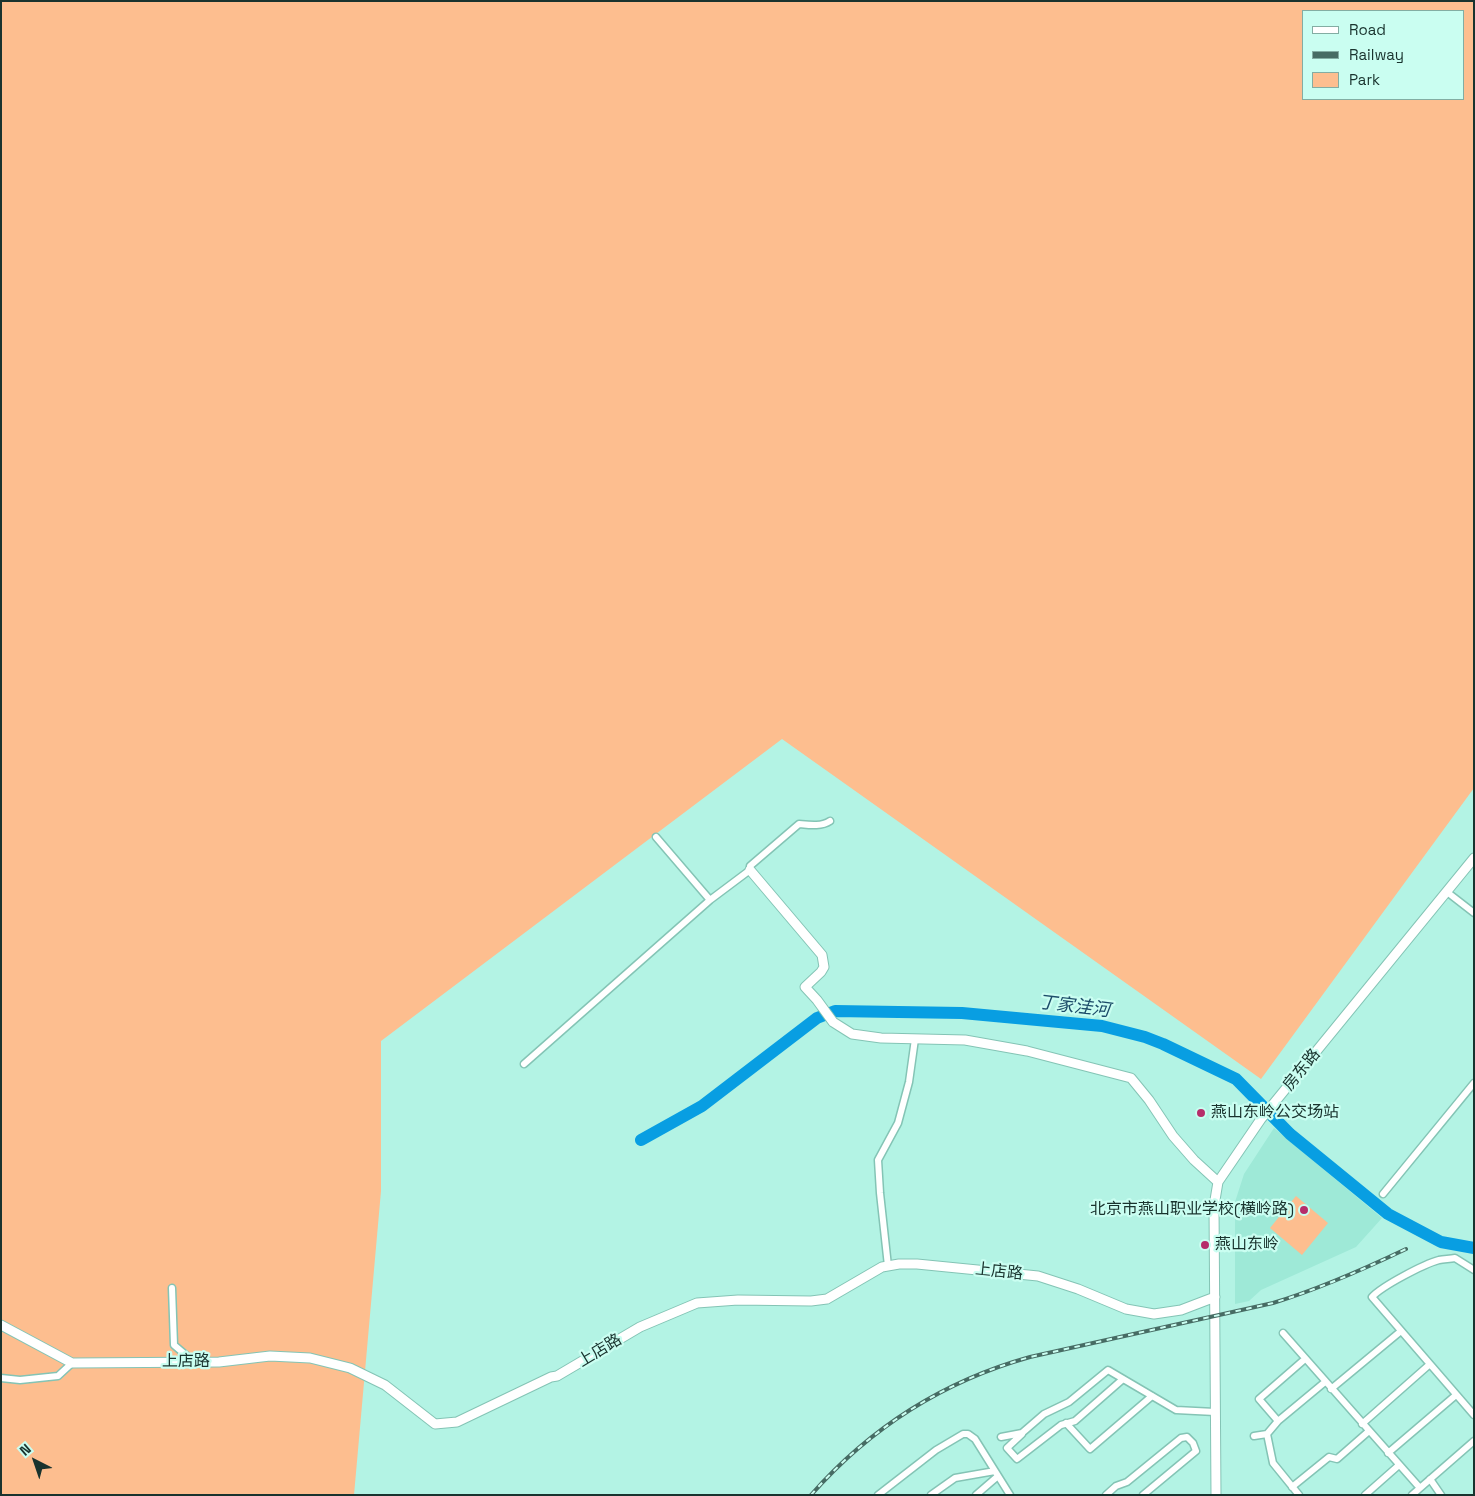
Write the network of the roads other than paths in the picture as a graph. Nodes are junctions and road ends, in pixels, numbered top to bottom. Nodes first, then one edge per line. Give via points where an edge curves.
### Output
1 (830, 821) dead end
2 (656, 837) dead end
3 (1474, 858) edge
4 (750, 870) junction
5 (1447, 892) junction
6 (710, 900) junction
7 (1474, 913) edge
8 (915, 1039) junction
9 (524, 1064) dead end
10 (1474, 1083) edge
11 (1218, 1182) junction
12 (1383, 1194) dead end
13 (888, 1266) junction
14 (1474, 1270) edge
15 (172, 1288) dead end
16 (1214, 1297) junction
17 (1, 1325) edge
18 (1401, 1331) junction
19 (1283, 1333) dead end
20 (1305, 1359) junction
21 (194, 1362) junction
22 (72, 1363) junction
23 (1430, 1364) junction
24 (1, 1378) edge
25 (1122, 1379) junction
26 (1325, 1382) junction
27 (1331, 1389) junction
28 (1456, 1395) junction
29 (1152, 1396) junction
30 (1215, 1412) junction
31 (1474, 1415) edge
32 (1278, 1421) junction
33 (1066, 1423) junction
34 (1362, 1424) junction
35 (1369, 1431) junction
36 (1022, 1433) junction
37 (1267, 1434) junction
38 (1254, 1436) dead end
39 (1000, 1437) dead end
40 (1474, 1440) edge
41 (1388, 1453) junction
42 (1399, 1465) junction
43 (996, 1473) junction
44 (1430, 1479) junction
45 (1292, 1487) junction
46 (1420, 1488) junction
47 (878, 1495) edge
48 (931, 1495) edge
49 (976, 1495) edge
50 (1010, 1495) edge
51 (1106, 1495) edge
52 (1143, 1495) edge
53 (1216, 1495) edge
54 (1299, 1495) edge
55 (1365, 1495) edge
56 (1412, 1495) edge
57 (1441, 1495) edge

1 - 4 street via 799,824 750,866
2 - 6 street
3 - 5 street, 房东路
4 - 6 street
4 - 8 street via 822,955 824,966 821,972 805,987 833,1022 852,1034
5 - 7 street
5 - 11 street, 房东路 via 1260,1119
6 - 9 street
8 - 11 street via 965,1040 1027,1051 1131,1078 1173,1136
8 - 13 street via 909,1082 898,1123 878,1160
10 - 12 street
11 - 16 street, 房东路 via 1214,1206
13 - 16 street, 上店路 via 917,1264 1038,1276 1126,1309 1154,1314 1181,1310
13 - 21 street, 上店路 via 875,1270 827,1299 697,1303 640,1328 558,1376 457,1422 435,1424 385,1385 350,1368 310,1358 270,1356
14 - 18 street via 1455,1258 1438,1260 1377,1291 1372,1297
15 - 21 street via 174,1345
16 - 30 street, 房东路
17 - 22 street, 上店路
18 - 23 street
18 - 27 street
19 - 20 street
20 - 26 street
20 - 32 street via 1259,1399
21 - 22 street, 上店路
22 - 24 street via 58,1376 20,1380
23 - 28 street
23 - 34 street
25 - 29 street
25 - 33 street via 1075,1421
25 - 36 street via 1108,1370 1069,1402 1044,1414
26 - 27 street
26 - 32 street
27 - 34 street
28 - 31 street
28 - 41 street
29 - 30 street via 1176,1410
29 - 33 street via 1090,1449
30 - 53 street, 房东路
32 - 37 street
33 - 36 street via 1017,1459 1007,1448
34 - 35 street
35 - 41 street
35 - 45 street via 1337,1459 1328,1457
36 - 39 street
37 - 38 street
37 - 45 street via 1273,1463
40 - 44 street
41 - 42 street
42 - 46 street
42 - 55 street
43 - 47 street via 975,1439 963,1434 936,1450
43 - 48 street via 955,1478
43 - 49 street
43 - 50 street
44 - 46 street
44 - 57 street
45 - 54 street
46 - 56 street
51 - 52 street via 1181,1438 1187,1437 1196,1451

